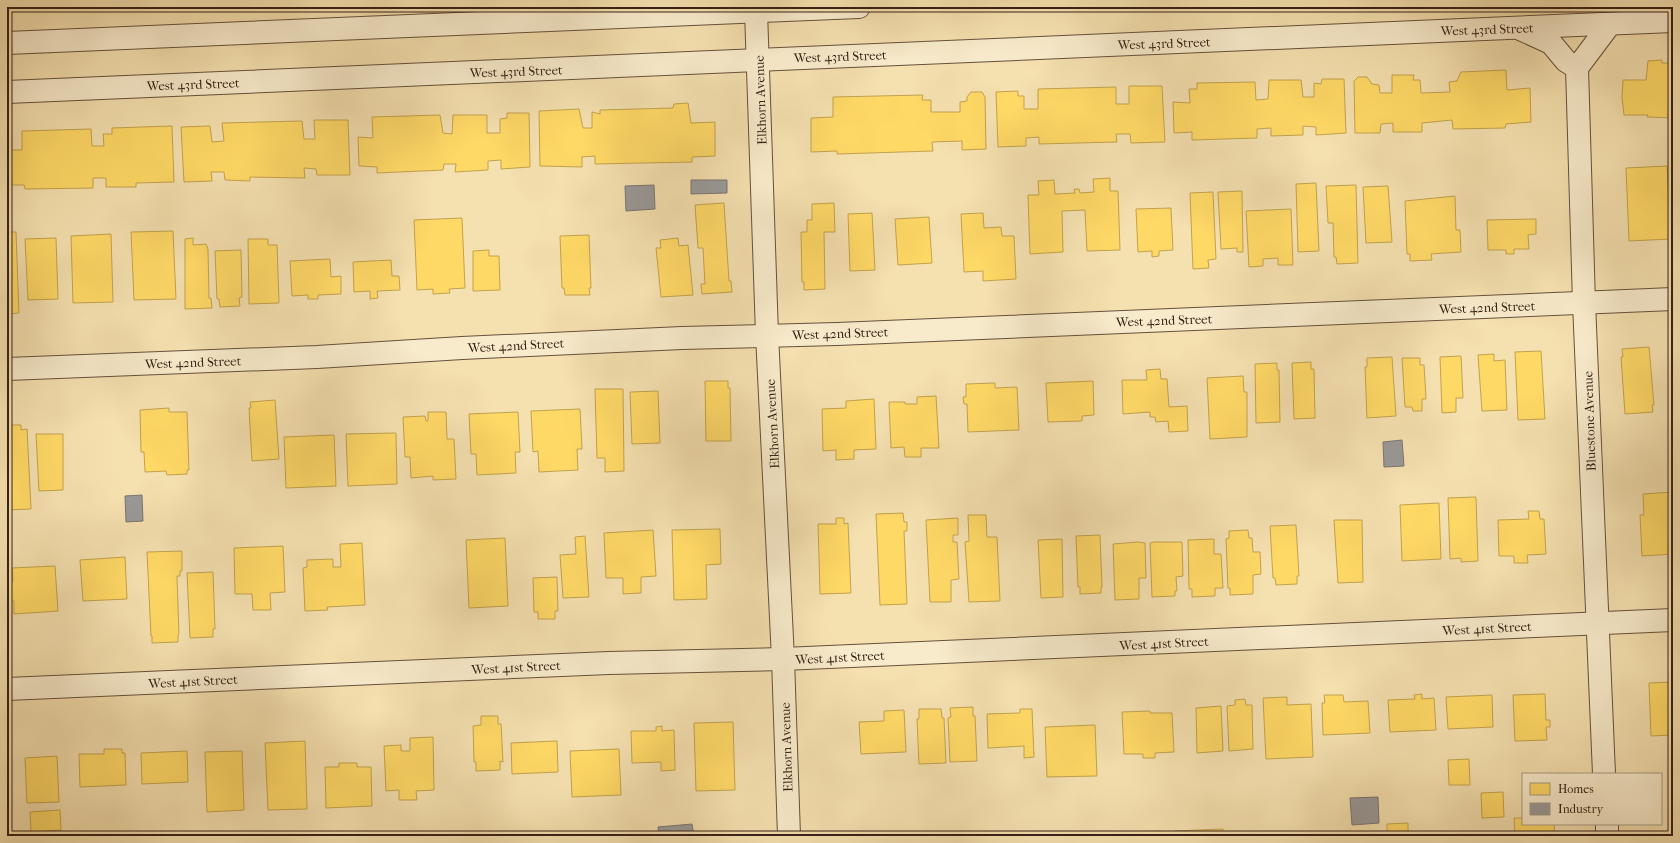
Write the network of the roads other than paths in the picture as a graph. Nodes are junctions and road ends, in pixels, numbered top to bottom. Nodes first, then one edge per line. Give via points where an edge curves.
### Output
1 (859, 7) edge
2 (756, 11) junction
3 (1673, 21) edge
4 (1610, 24) junction
5 (1518, 28) junction
6 (7, 44) edge
7 (759, 60) junction
8 (1577, 68) junction
9 (7, 92) edge
10 (1673, 300) edge
11 (1584, 303) junction
12 (767, 336) junction
13 (7, 369) edge
14 (1673, 620) edge
15 (1598, 624) junction
16 (783, 660) junction
17 (7, 689) edge
18 (1604, 773) edge
19 (1607, 825) edge
20 (789, 836) edge
21 (1607, 836) edge

1 - 2 street
2 - 6 street
2 - 7 street, Elkhorn Avenue
3 - 4 street, West 43rd Street
4 - 5 street, West 43rd Street
4 - 8 street
5 - 7 street, West 43rd Street
5 - 8 street via 1551,42 1566,61
7 - 9 street, West 43rd Street
7 - 12 street, Elkhorn Avenue
8 - 11 street, Bluestone Avenue
10 - 11 street, West 42nd Street
11 - 12 street, West 42nd Street
11 - 15 street, Bluestone Avenue
12 - 13 street, West 42nd Street
12 - 16 street, Elkhorn Avenue
14 - 15 street, West 41st Street
15 - 16 street, West 41st Street
15 - 18 street, Bluestone Avenue
16 - 17 street, West 41st Street via 601,663
16 - 20 street, Elkhorn Avenue
19 - 21 street

